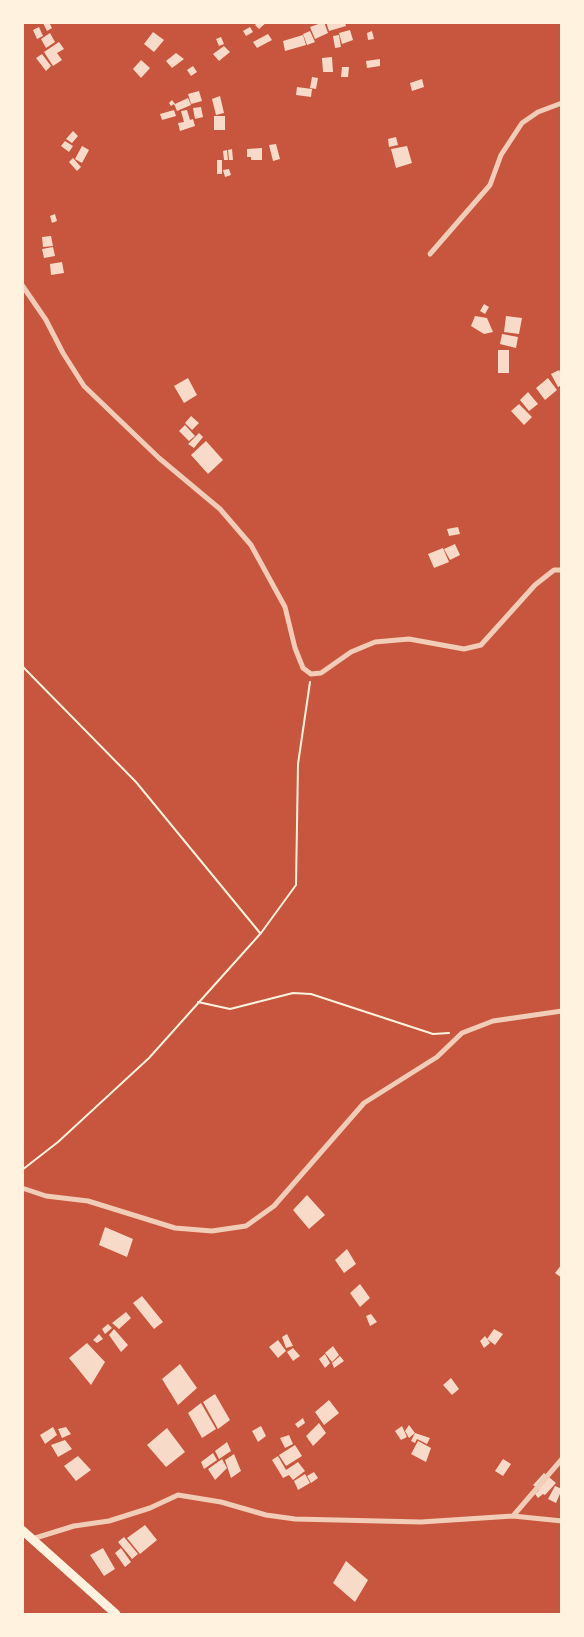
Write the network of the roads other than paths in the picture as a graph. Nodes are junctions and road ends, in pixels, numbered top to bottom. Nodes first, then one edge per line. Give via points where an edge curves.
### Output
1 (562, 103) edge
2 (430, 254) dead end
3 (22, 285) edge
4 (562, 570) edge
5 (562, 1011) edge
6 (22, 1188) edge
7 (562, 1459) edge
8 (513, 1516) junction
9 (562, 1521) edge
10 (22, 1530) edge
11 (32, 1539) junction
12 (116, 1614) edge

1 - 2 street via 538,112 522,123 501,155 490,184
3 - 4 street via 84,386 159,458 220,508 251,545 285,607 303,668 311,674 321,673 351,652 375,642 409,639 464,649 481,645 535,585 554,570
5 - 6 street via 493,1021 462,1033 436,1057 364,1103 274,1206 246,1226 212,1231 175,1228 88,1201 46,1196
7 - 8 street
8 - 9 street
8 - 11 street via 421,1522 295,1519 178,1496 126,1516 74,1526
10 - 11 main road
11 - 12 main road

